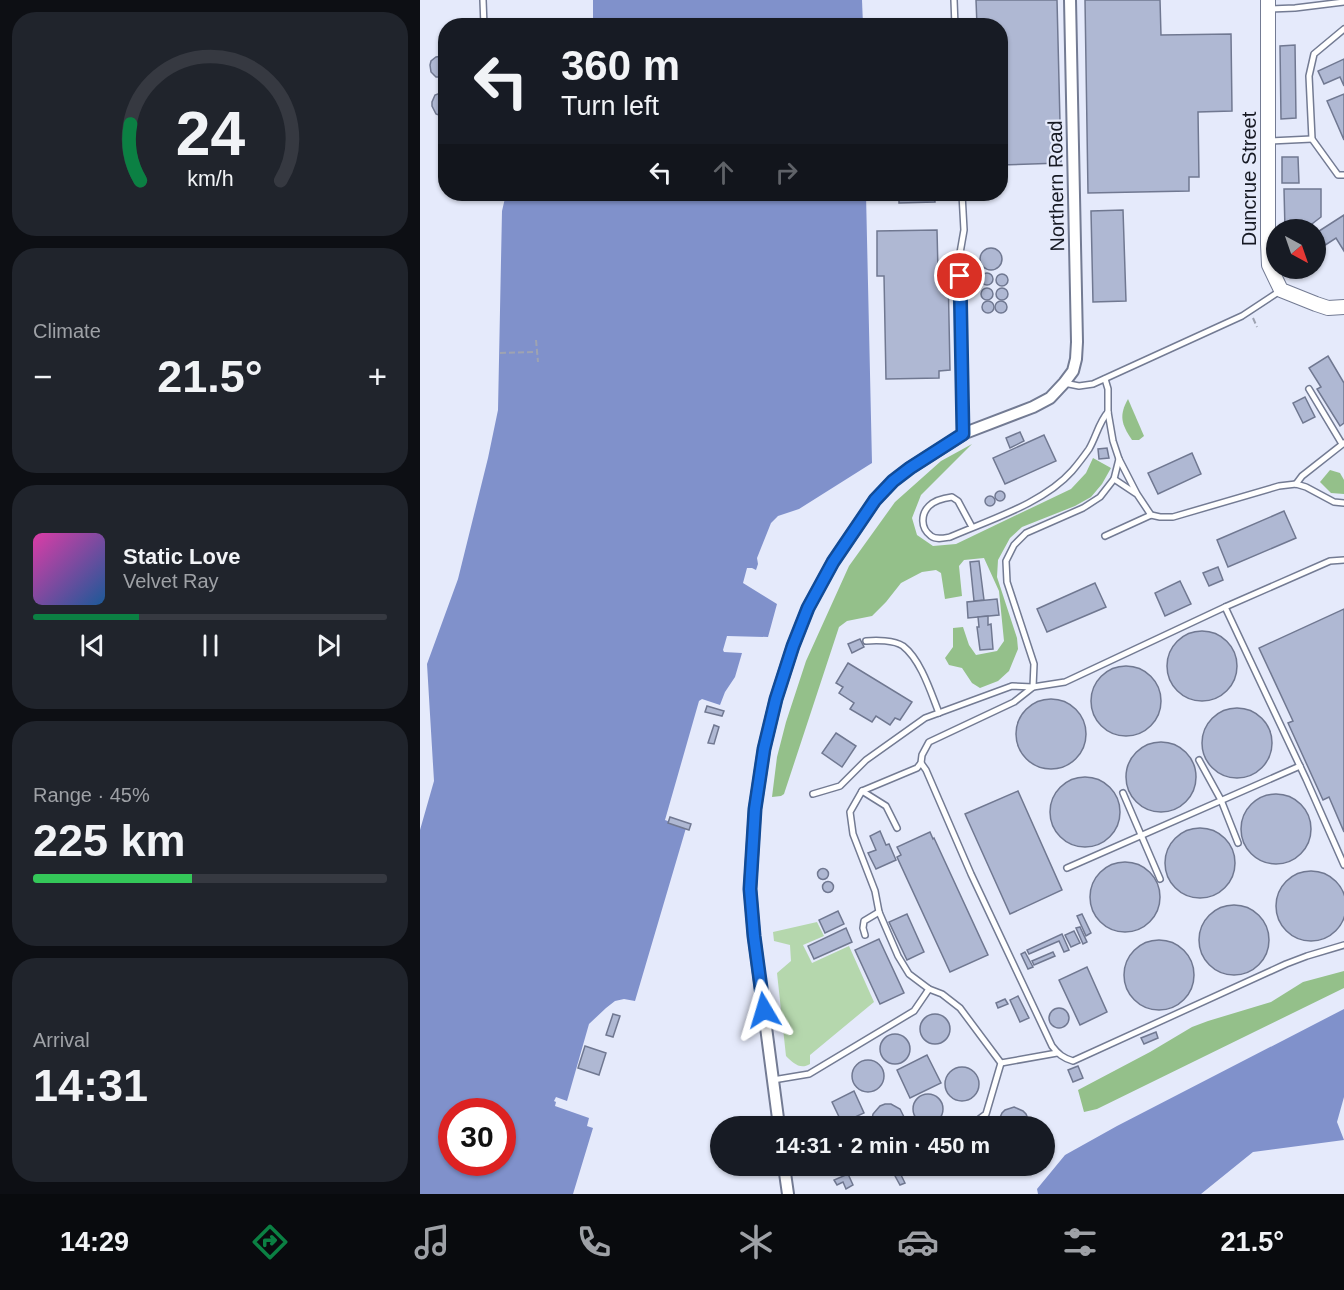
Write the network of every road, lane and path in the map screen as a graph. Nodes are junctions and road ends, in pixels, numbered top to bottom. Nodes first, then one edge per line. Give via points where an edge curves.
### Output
1 (483, 0) edge
2 (954, 0) edge
3 (1070, 0) edge
4 (1344, 2) edge
5 (1268, 4) edge
6 (484, 18) edge
7 (955, 18) edge
8 (1344, 29) edge
9 (1312, 139) junction
10 (1268, 141) junction
11 (1344, 175) edge
12 (962, 201) edge
13 (1281, 290) junction
14 (1344, 307) edge
15 (536, 340) dead end
16 (537, 352) junction
17 (500, 353) dead end
18 (538, 362) dead end
19 (1105, 379) junction
20 (1065, 383) junction
21 (1309, 389) dead end
22 (1108, 412) junction
23 (963, 434) junction
24 (1343, 443) edge
25 (1119, 459) junction
26 (1114, 479) junction
27 (1296, 484) junction
28 (1137, 494) junction
29 (1344, 503) edge
30 (1150, 515) junction
31 (972, 527) junction
32 (1105, 536) dead end
33 (1344, 560) edge
34 (1225, 607) junction
35 (866, 641) dead end
36 (1033, 687) junction
37 (939, 713) junction
38 (1200, 760) dead end
39 (921, 763) junction
40 (1299, 766) junction
41 (862, 791) junction
42 (1122, 793) dead end
43 (813, 794) dead end
44 (1221, 800) junction
45 (897, 828) dead end
46 (1140, 836) junction
47 (1238, 843) dead end
48 (1344, 865) edge
49 (1067, 868) dead end
50 (1160, 879) dead end
51 (879, 912) junction
52 (865, 935) dead end
53 (1344, 945) edge
54 (929, 989) junction
55 (1057, 1053) junction
56 (1001, 1063) junction
57 (772, 1080) junction
58 (777, 1116) edge
59 (983, 1116) edge
60 (785, 1176) edge
61 (788, 1194) edge

1 - 6 lane
2 - 7 lane
3 - 20 street, Northern Road via 1077,342 1073,371
4 - 5 lane via 1295,8
5 - 10 street, Duncrue Street
8 - 9 lane via 1314,54 1309,76
9 - 10 lane
9 - 11 lane via 1338,175
10 - 13 street, Duncrue Street via 1269,265
12 - 23 lane
13 - 14 street via 1328,308
13 - 19 lane via 1242,316
15 - 16 path
16 - 17 path
16 - 18 path
19 - 20 lane via 1079,386
19 - 22 lane
20 - 23 street via 1033,407
21 - 24 lane
22 - 25 lane
22 - 31 lane via 1089,449 1053,489
23 - 57 street via 910,468 875,500 833,562 808,608 776,699 755,809 750,889
24 - 27 lane
25 - 26 lane
25 - 28 lane
26 - 28 lane
26 - 36 lane via 1100,497 1083,508 1026,533 1006,561 1007,582 1034,664
27 - 29 lane
27 - 30 lane via 1173,517
28 - 30 lane
30 - 32 lane
31 - 31 lane via 939,538 931,536 922,520 930,504 952,497
33 - 34 lane via 1330,561
34 - 36 lane via 1065,682
34 - 40 lane
35 - 37 lane via 902,645 920,667
36 - 37 lane via 1012,686
36 - 39 lane via 1014,702 929,742
37 - 43 lane via 925,718 882,748 840,786
38 - 44 lane
39 - 41 lane
39 - 55 lane
40 - 44 lane
40 - 48 lane
41 - 45 lane via 886,806
41 - 51 lane via 850,812 853,834
42 - 46 lane
44 - 46 lane
44 - 47 lane
46 - 49 lane
46 - 50 lane
51 - 52 lane via 864,921
51 - 54 lane via 909,974
53 - 55 lane via 1286,963 1073,1061
54 - 56 lane via 960,1008
54 - 57 lane via 914,1011 809,1074
55 - 56 lane
56 - 59 lane
57 - 58 street
60 - 61 street

